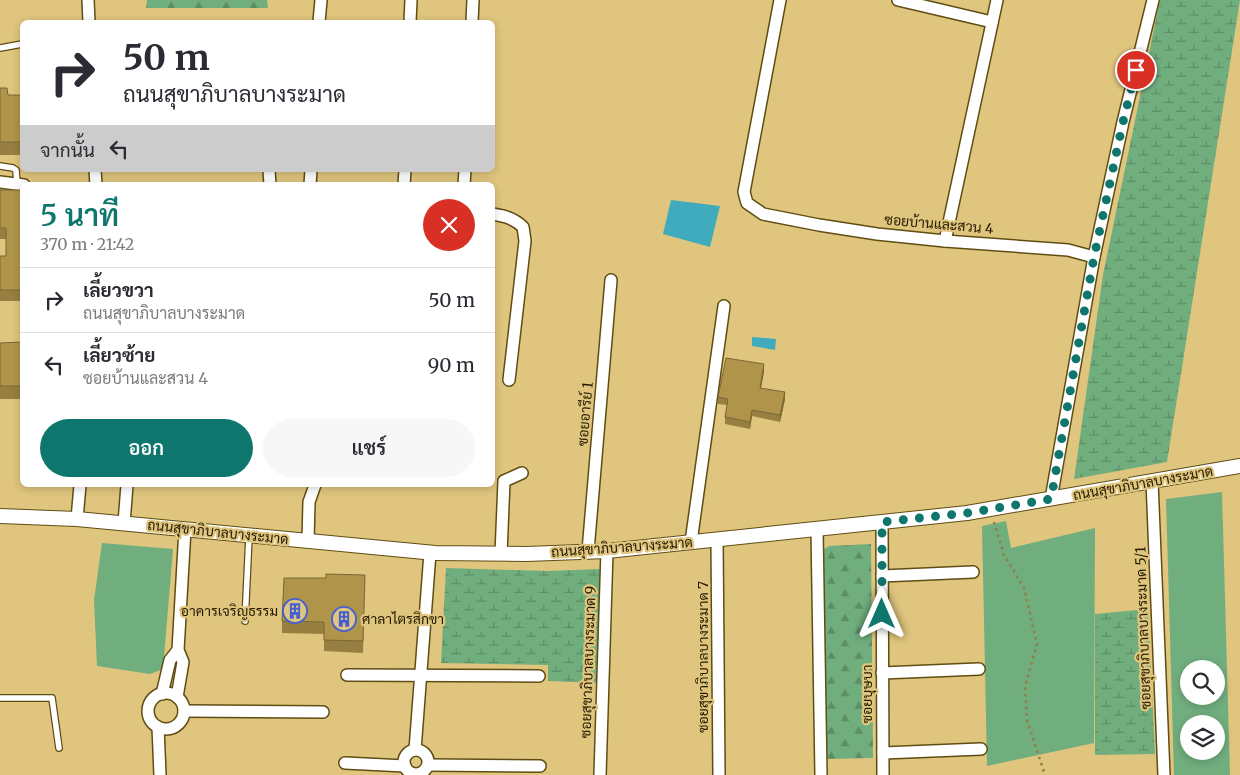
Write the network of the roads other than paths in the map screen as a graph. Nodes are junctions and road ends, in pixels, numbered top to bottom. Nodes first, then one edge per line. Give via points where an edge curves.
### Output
1 (88, 0) edge
2 (320, 0) edge
3 (411, 0) edge
4 (473, 0) edge
5 (780, 0) edge
6 (898, 0) edge
7 (996, 0) edge
8 (1153, 0) edge
9 (89, 20) edge
10 (319, 20) edge
11 (410, 20) edge
12 (472, 20) edge
13 (992, 22) junction
14 (20, 44) edge
15 (0, 48) edge
16 (0, 166) edge
17 (0, 182) edge
18 (20, 184) edge
19 (495, 214) edge
20 (945, 240) junction
21 (1094, 257) junction
22 (611, 280) dead end
23 (724, 306) dead end
24 (509, 380) dead end
25 (1240, 466) edge
26 (522, 473) dead end
27 (1152, 481) junction
28 (80, 487) edge
29 (127, 487) edge
30 (314, 487) edge
31 (1051, 499) junction
32 (0, 516) edge
33 (77, 519) junction
34 (882, 522) junction
35 (124, 523) junction
36 (185, 529) junction
37 (817, 529) junction
38 (249, 536) junction
39 (717, 540) junction
40 (308, 541) junction
41 (691, 542) junction
42 (588, 551) junction
43 (606, 551) junction
44 (430, 553) junction
45 (500, 554) junction
46 (973, 572) dead end
47 (882, 576) junction
48 (244, 621) dead end
49 (178, 650) junction
50 (979, 669) dead end
51 (882, 673) junction
52 (347, 675) dead end
53 (421, 675) junction
54 (539, 676) dead end
55 (162, 694) junction
56 (177, 697) junction
57 (0, 698) edge
58 (184, 711) junction
59 (323, 712) dead end
60 (158, 727) junction
61 (59, 748) dead end
62 (981, 749) dead end
63 (415, 750) junction
64 (883, 753) junction
65 (344, 763) dead end
66 (404, 766) junction
67 (540, 766) dead end
68 (436, 768) edge
69 (390, 770) edge
70 (160, 775) edge
71 (600, 775) edge
72 (719, 775) edge
73 (821, 775) edge
74 (883, 775) edge
75 (1164, 775) edge

1 - 9 street
2 - 10 street
3 - 11 street
4 - 12 street
5 - 20 street, ซอยบ้านและสวน 4 via 744,192 747,203 763,214 810,223 877,234
6 - 13 street
7 - 13 street
8 - 21 street
13 - 20 street
14 - 15 lane
16 - 18 lane via 16,170
17 - 18 street
19 - 24 street via 515,220 523,227 525,241
20 - 21 street, ซอยบ้านและสวน 4 via 1068,250
21 - 31 street
22 - 42 street, ซอยอารีย์ 1
23 - 41 street
25 - 27 street, ถนนสุขาภิบาลบางระมาด
26 - 45 street via 504,481
27 - 31 street, ถนนสุขาภิบาลบางระมาด
27 - 75 street, ซอยสุขาภิบาลบางระมาด 5/1
28 - 33 street
29 - 35 street
30 - 40 street
31 - 34 street, ถนนสุขาภิบาลบางระมาด
32 - 33 street, ถนนสุขาภิบาลบางระมาด
33 - 35 street, ถนนสุขาภิบาลบางระมาด
34 - 37 street, ถนนสุขาภิบาลบางระมาด
34 - 47 street, ซอยบุษบา
35 - 36 street, ถนนสุขาภิบาลบางระมาด
36 - 38 street, ถนนสุขาภิบาลบางระมาด
36 - 49 street
37 - 39 street, ถนนสุขาภิบาลบางระมาด
37 - 73 street
38 - 40 street, ถนนสุขาภิบาลบางระมาด
38 - 48 lane
39 - 41 street, ถนนสุขาภิบาลบางระมาด
39 - 72 street, ซอยสุขาภิบาลบางระมาด 7
40 - 44 street, ถนนสุขาภิบาลบางระมาด
41 - 43 street, ถนนสุขาภิบาลบางระมาด
42 - 43 street, ถนนสุขาภิบาลบางระมาด
42 - 45 street, ถนนสุขาภิบาลบางระมาด
43 - 71 street, ซอยสุขาภิบาลบางระมาด 9
44 - 45 street, ถนนสุขาภิบาลบางระมาด
44 - 53 street
46 - 47 street
47 - 51 street, ซอยบุษบา
49 - 55 street via 170,660
49 - 56 street via 183,662
50 - 51 street
51 - 64 street, ซอยบุษบา
52 - 53 street
53 - 54 street
53 - 63 street
55 - 56 street
55 - 60 street via 153,699 149,709 150,720
56 - 58 street
57 - 61 lane via 52,698
58 - 59 street
58 - 60 street via 181,722 176,726 170,729
60 - 70 street
62 - 64 street
63 - 66 street via 405,758
63 - 68 street via 425,754
64 - 74 street, ซอยบุษบา
65 - 69 street
66 - 68 street via 417,774
66 - 69 street
67 - 68 street

